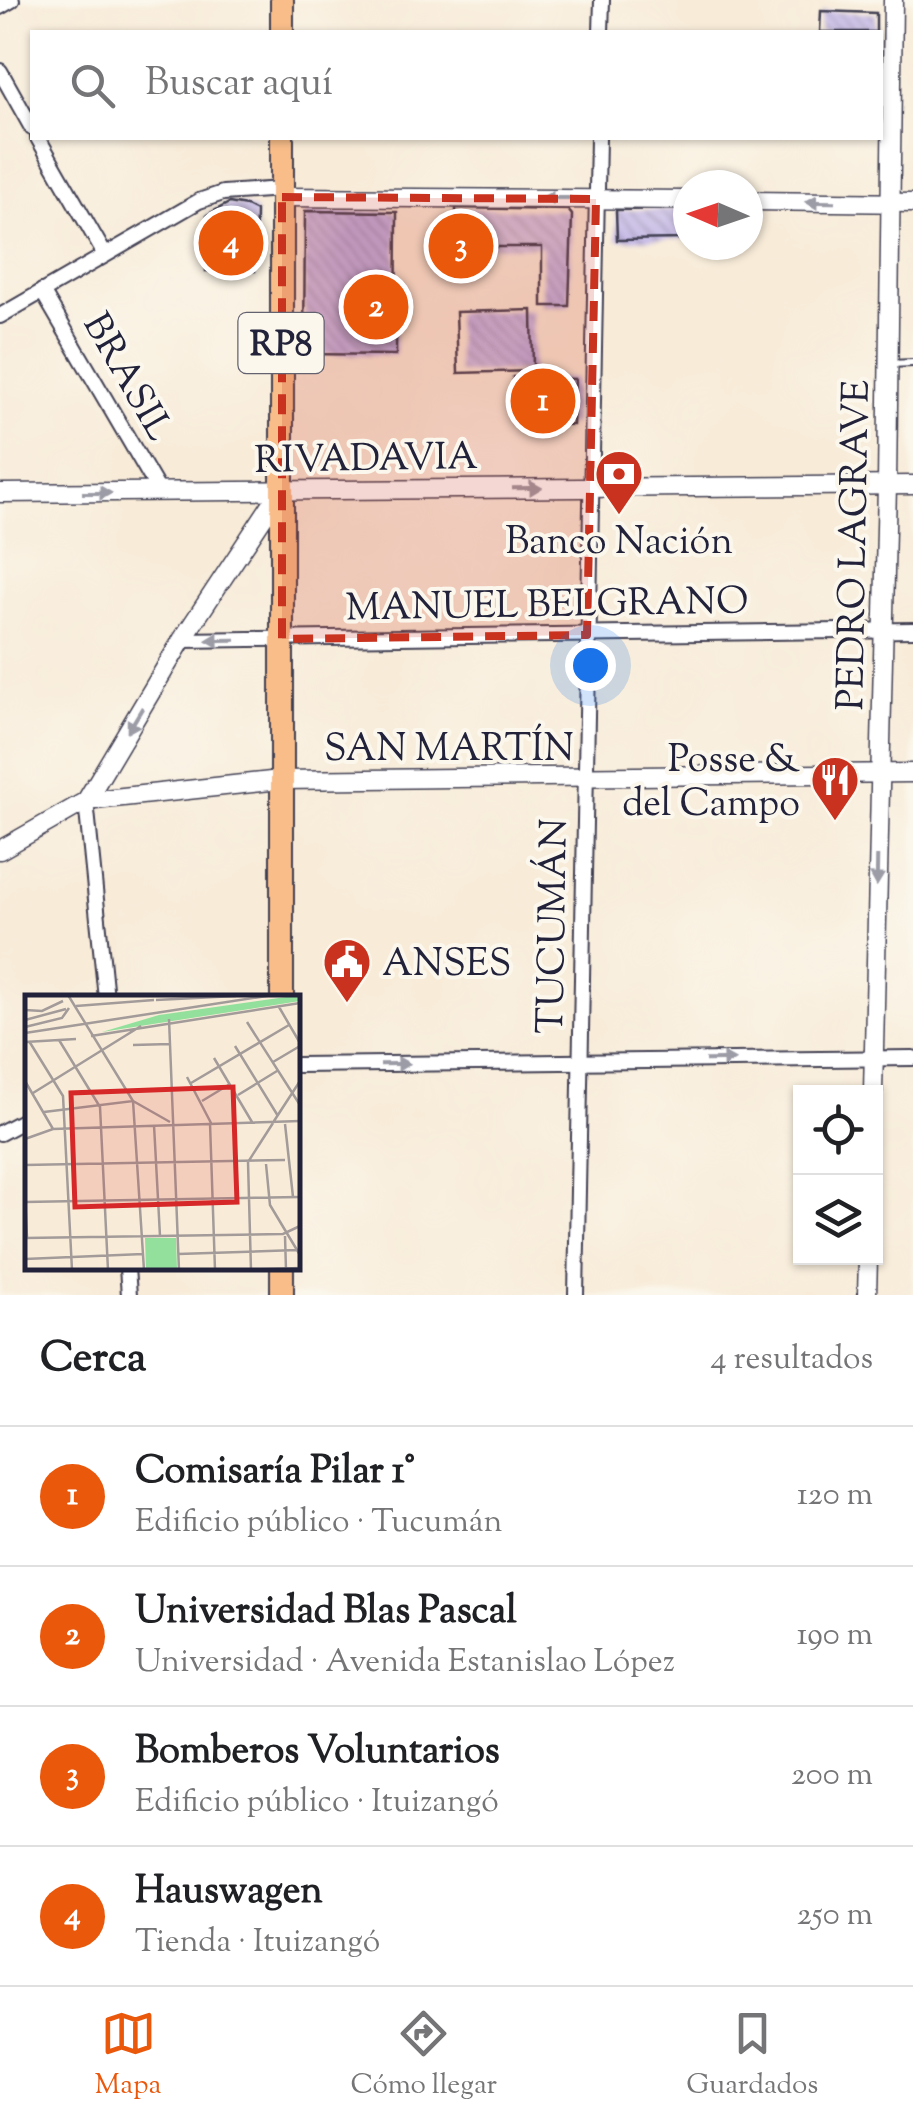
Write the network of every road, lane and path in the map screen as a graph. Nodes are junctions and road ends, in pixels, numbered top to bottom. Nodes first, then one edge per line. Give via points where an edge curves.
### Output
1 (12, 0) edge
2 (282, 0) edge
3 (602, 0) edge
4 (893, 0) edge
5 (0, 7) edge
6 (282, 30) edge
7 (601, 30) edge
8 (0, 71) edge
9 (30, 124) edge
10 (39, 140) edge
11 (282, 140) edge
12 (598, 140) edge
13 (282, 193) junction
14 (596, 199) junction
15 (673, 200) edge
16 (763, 201) edge
17 (892, 203) junction
18 (913, 203) edge
19 (105, 255) junction
20 (42, 291) junction
21 (0, 316) edge
22 (889, 364) junction
23 (913, 364) edge
24 (887, 485) junction
25 (913, 485) edge
26 (589, 488) junction
27 (281, 490) junction
28 (0, 492) edge
29 (160, 493) junction
30 (913, 630) edge
31 (882, 631) junction
32 (587, 635) junction
33 (282, 639) junction
34 (182, 640) junction
35 (913, 773) edge
36 (879, 774) junction
37 (585, 778) junction
38 (280, 780) junction
39 (86, 801) junction
40 (0, 850) edge
41 (106, 995) edge
42 (282, 995) edge
43 (874, 1058) junction
44 (913, 1058) edge
45 (582, 1062) junction
46 (300, 1065) edge
47 (872, 1085) edge
48 (25, 1120) edge
49 (0, 1133) edge
50 (868, 1265) edge
51 (127, 1270) edge
52 (129, 1295) edge
53 (576, 1295) edge
54 (868, 1295) edge

1 - 5 street
2 - 6 main road
3 - 7 street
4 - 17 street, PEDRO LAGRAVE
8 - 9 street
10 - 19 street
11 - 13 main road, RP8
12 - 14 street, TUCUMÁN
14 -> 13 street
13 - 19 street via 212,196
13 - 27 main road, RP8
14 - 15 street
14 - 26 street, TUCUMÁN
17 -> 16 street
17 - 18 street
17 - 22 street, PEDRO LAGRAVE
19 - 20 street
20 - 21 street
20 - 29 street, BRASIL
22 - 23 lane
22 - 24 street, PEDRO LAGRAVE
24 - 25 street, RIVADAVIA
24 - 26 street, RIVADAVIA
24 - 31 street, PEDRO LAGRAVE
27 -> 26 street, RIVADAVIA
26 - 32 street, TUCUMÁN
27 - 29 street, RIVADAVIA
27 - 33 main road, RP8
27 - 34 street
28 -> 29 street, RIVADAVIA
30 - 31 street, MANUEL BELGRANO
31 - 32 street, MANUEL BELGRANO
31 - 36 street, PEDRO LAGRAVE
32 - 33 street, MANUEL BELGRANO
32 - 37 street, TUCUMÁN
33 -> 34 street, MANUEL BELGRANO
33 - 38 main road, RP8
34 -> 39 street
35 - 36 street, SAN MARTÍN
36 - 37 street, SAN MARTÍN
36 -> 43 street, PEDRO LAGRAVE
37 - 38 street, SAN MARTÍN
37 - 45 street, TUCUMÁN
38 - 39 street, SAN MARTÍN
38 - 42 main road, RP8
39 - 40 street, SAN MARTÍN
39 - 41 street
43 - 44 street
45 -> 43 street
43 - 47 street, PEDRO LAGRAVE
46 -> 45 street
45 - 53 street, TUCUMÁN
48 - 49 street
50 - 54 street
51 - 52 street

